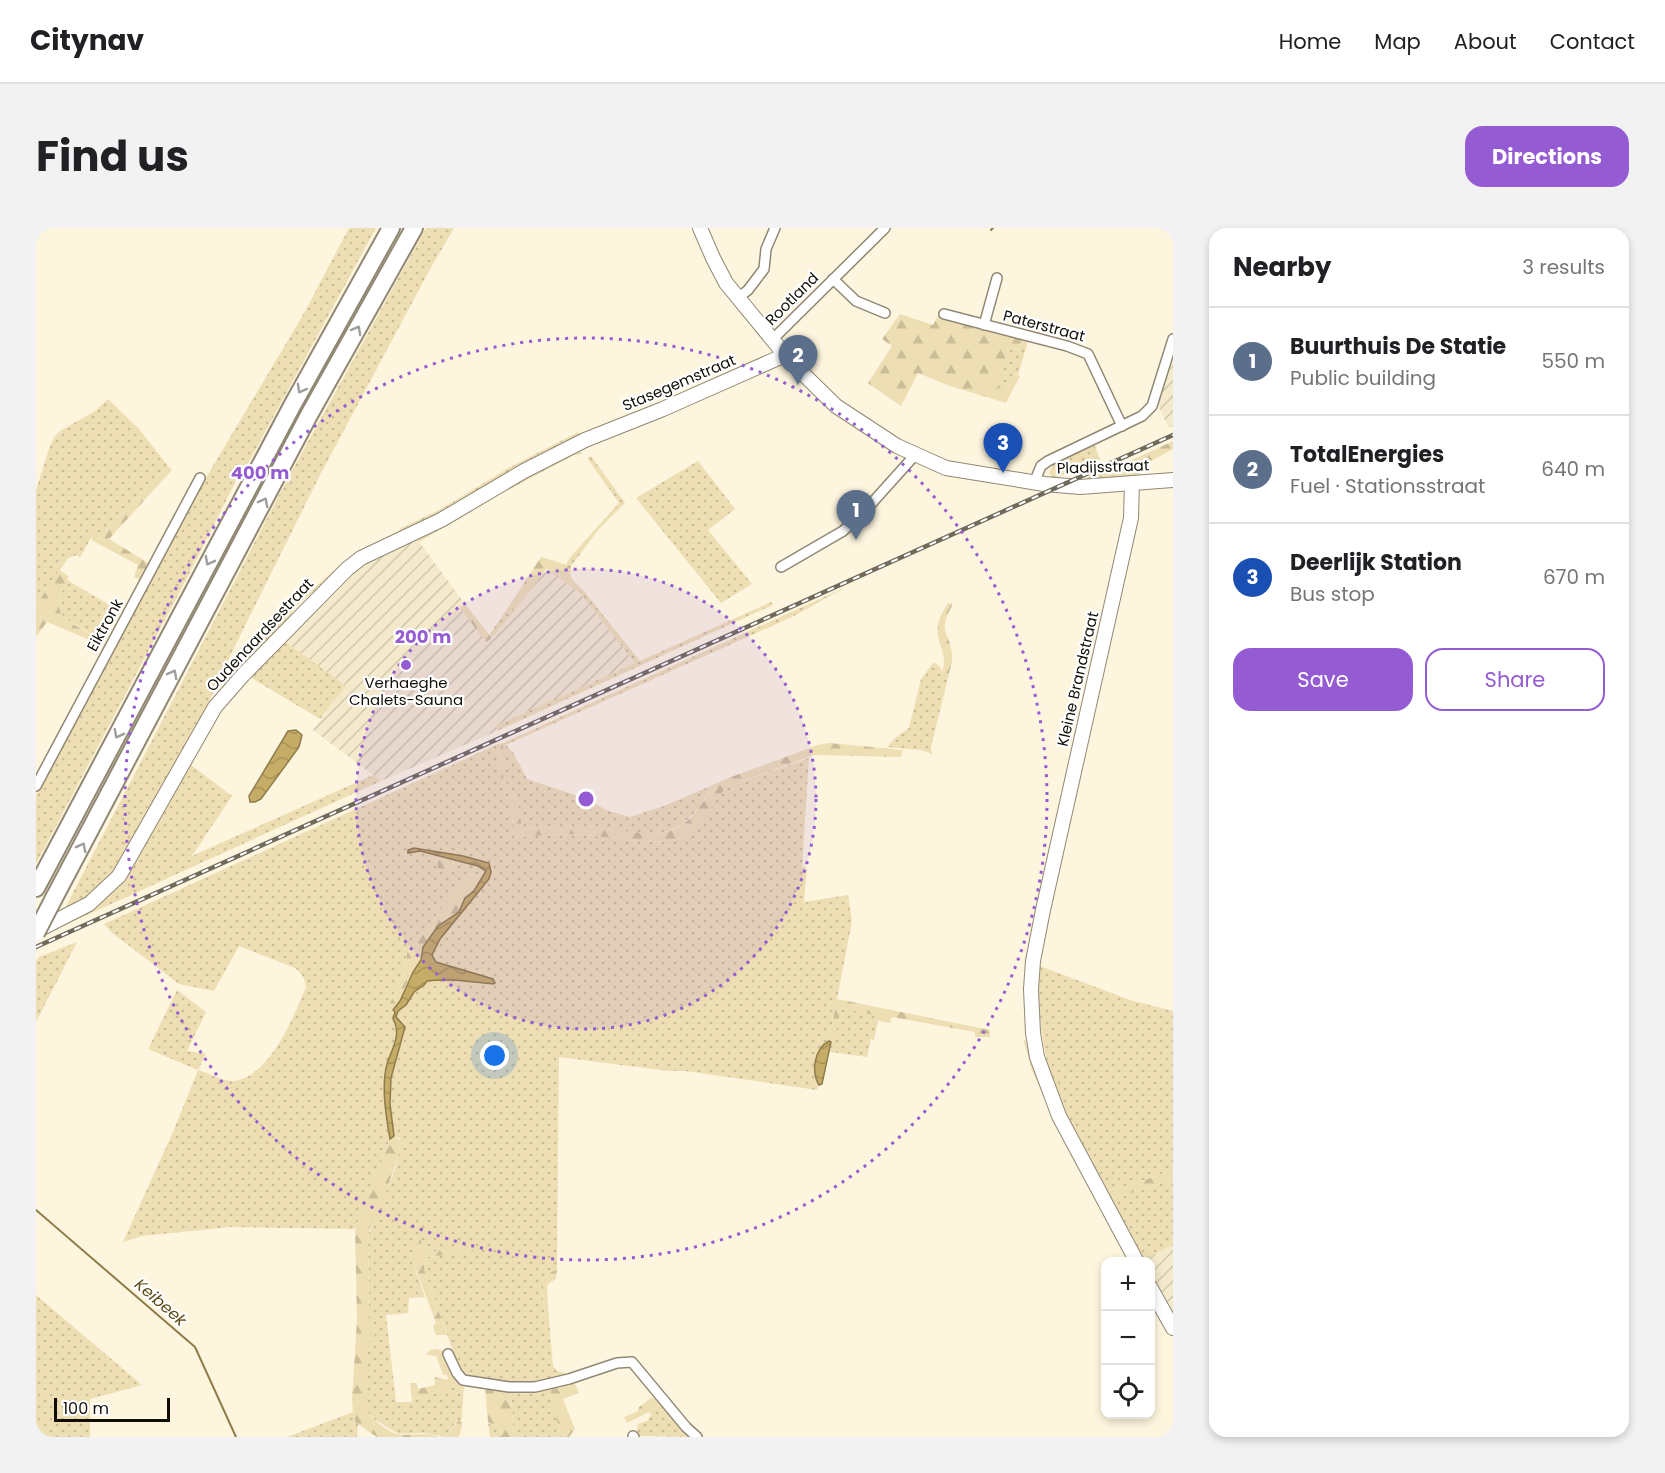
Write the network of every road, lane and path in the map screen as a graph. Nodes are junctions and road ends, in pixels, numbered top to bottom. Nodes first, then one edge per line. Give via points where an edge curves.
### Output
1 (391, 228) edge
2 (414, 228) edge
3 (700, 228) edge
4 (775, 228) edge
5 (885, 228) edge
6 (997, 278) dead end
7 (833, 279) junction
8 (738, 298) junction
9 (885, 313) dead end
10 (944, 314) dead end
11 (984, 325) junction
12 (1173, 339) edge
13 (772, 340) junction
14 (785, 356) junction
15 (1122, 426) junction
16 (585, 440) joint
17 (915, 455) junction
18 (200, 478) dead end
19 (1173, 480) edge
20 (1034, 483) junction
21 (1132, 483) junction
22 (781, 567) dead end
23 (36, 786) edge
24 (36, 888) edge
25 (36, 932) edge
26 (1134, 1257) edge
27 (1155, 1296) edge
28 (1173, 1328) edge
29 (448, 1354) dead end
30 (697, 1437) edge

1 -> 24 highway via 292,404
25 -> 2 highway, bridge via 309,415
3 - 8 street, Pladijsstraat via 719,270
4 - 8 street via 766,249 764,269
5 - 7 street, Rootland
6 - 11 street, Paterstraat
7 - 9 street, Rootland via 856,301
7 - 13 street, Rootland
8 - 13 street, Pladijsstraat
10 - 11 street, Paterstraat
11 - 15 street, Paterstraat via 1088,354
12 - 15 street via 1152,406
13 - 14 street, Pladijsstraat
14 - 16 street, Stasegemstraat
14 - 17 street, Pladijsstraat via 836,406
15 - 20 street via 1041,465
16 - 25 street, Oudenaardsestraat via 347,568 215,707 119,876 90,904
17 - 20 street, Pladijsstraat via 946,468
17 - 22 street via 843,531
18 - 23 street, Eiktronk
19 - 21 street, Pladijsstraat
20 - 21 street, Pladijsstraat via 1080,487
21 - 26 street, Kleine Brandstraat via 1131,518 1049,882 1030,989 1033,1033 1045,1082
27 - 28 street
29 - 30 street via 463,1380 509,1387 535,1387 632,1362

